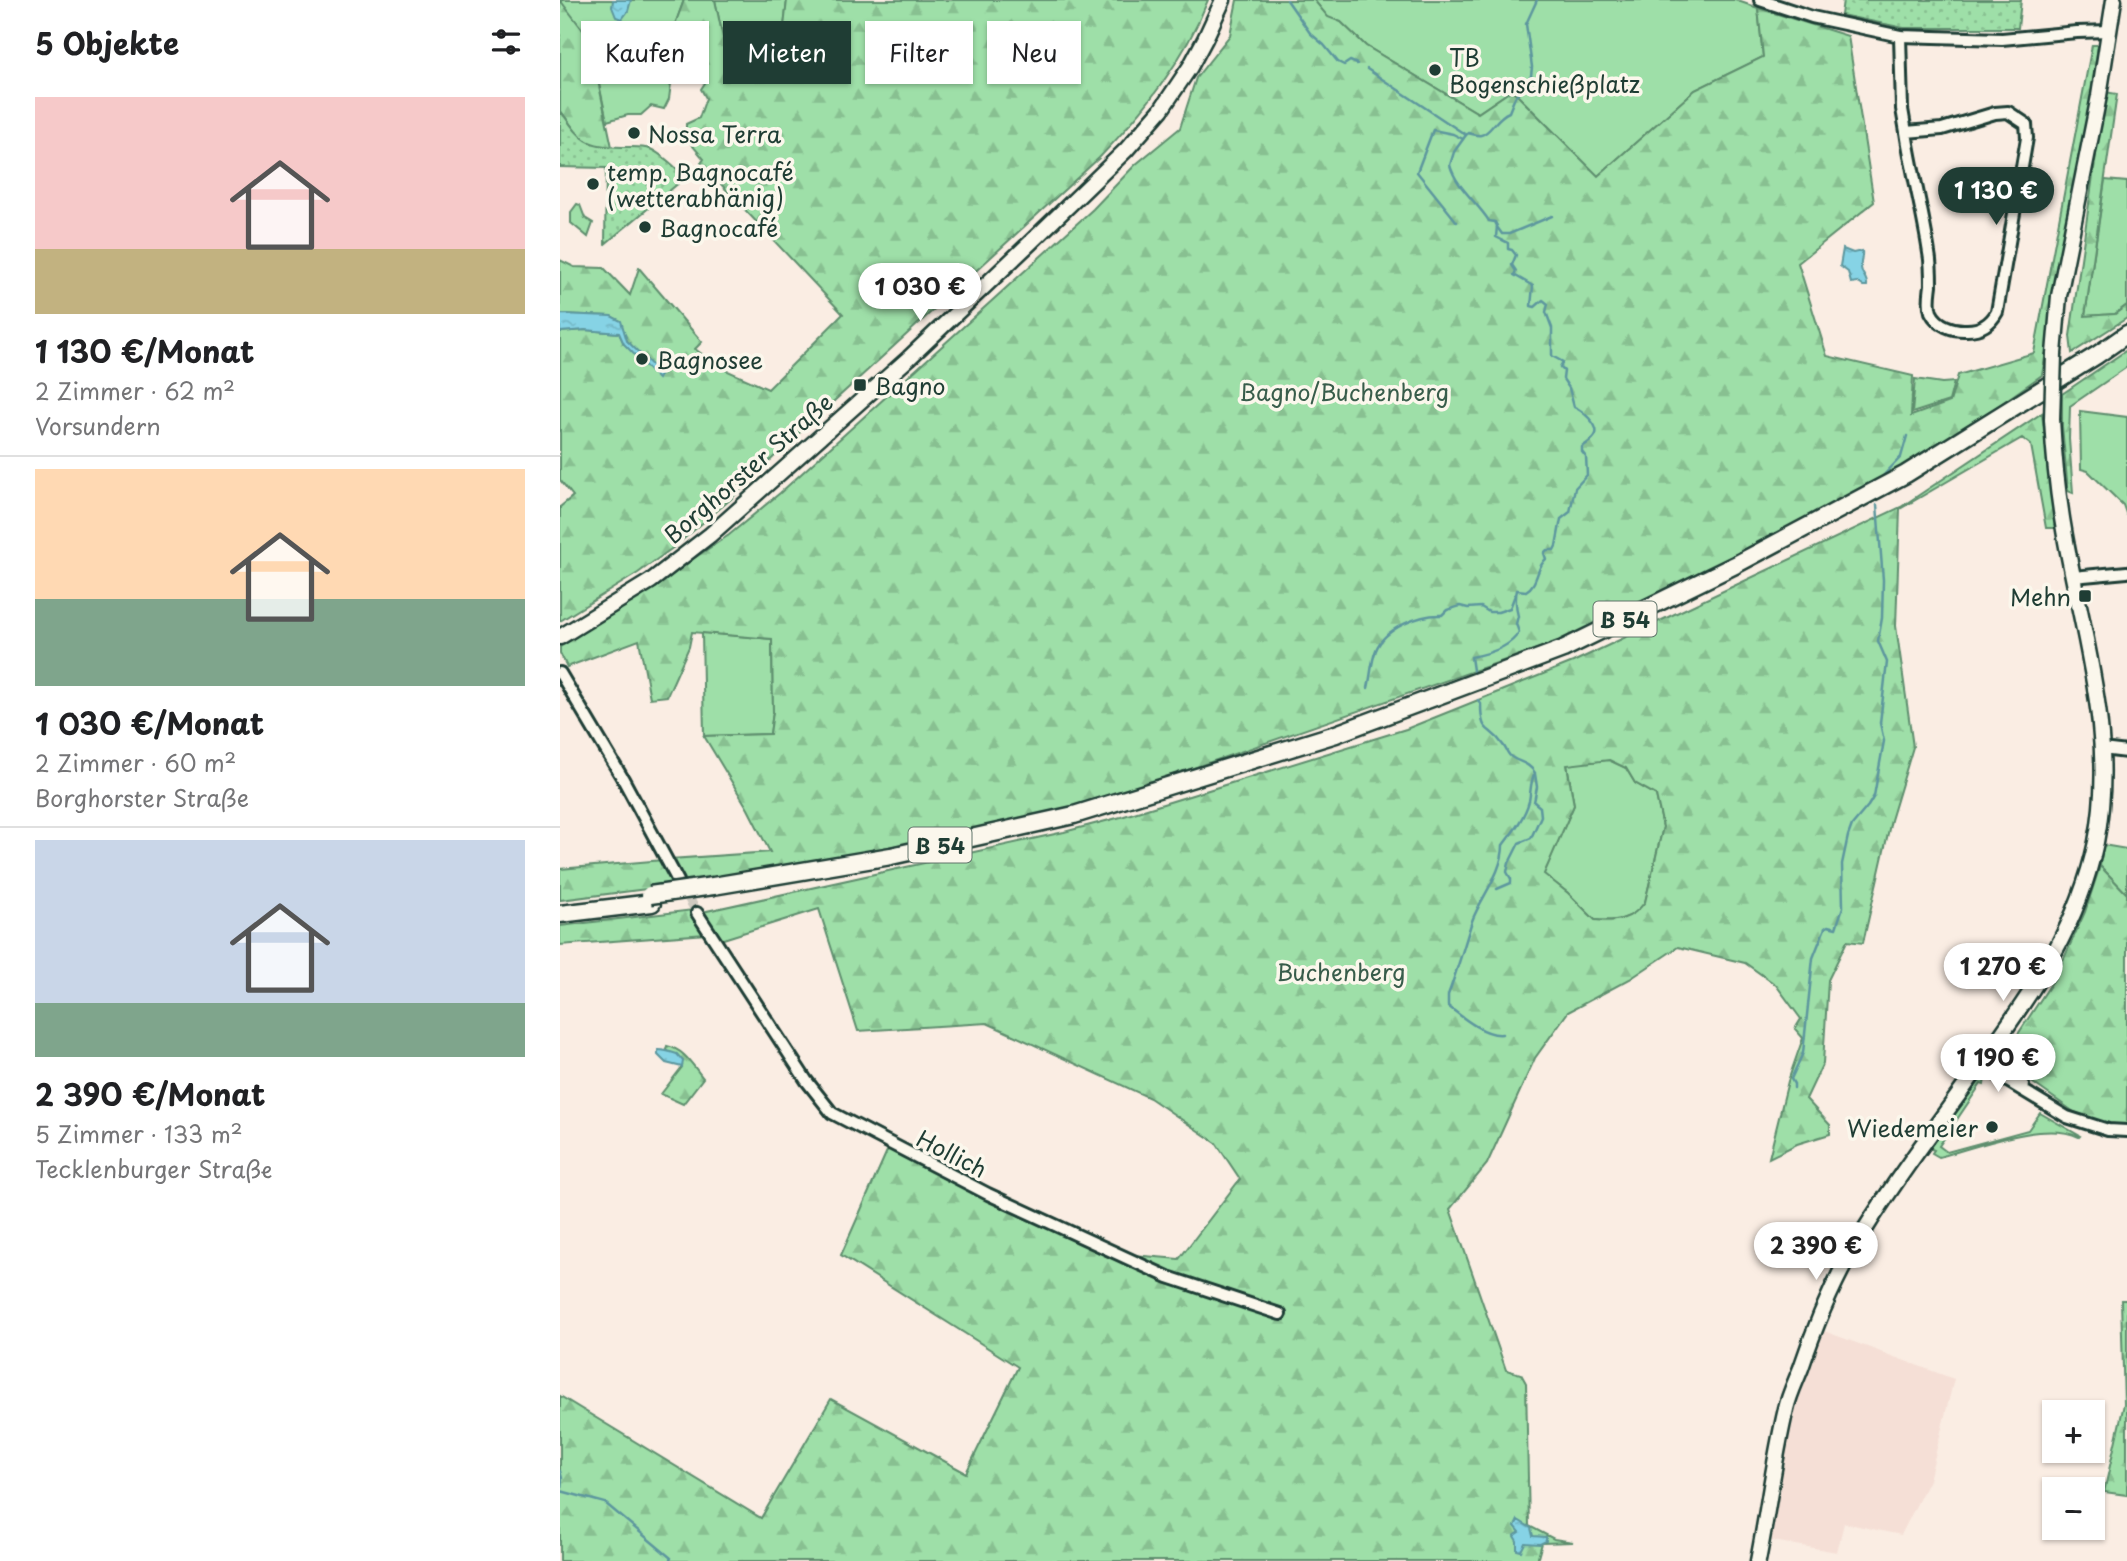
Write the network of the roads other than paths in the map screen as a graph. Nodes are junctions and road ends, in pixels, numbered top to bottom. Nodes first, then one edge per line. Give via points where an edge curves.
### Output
1 (1223, 0) edge
2 (1760, 0) edge
3 (2114, 0) edge
4 (2110, 31) junction
5 (1900, 36) junction
6 (1906, 132) junction
7 (2127, 334) edge
8 (2127, 342) edge
9 (2127, 572) edge
10 (2073, 577) junction
11 (560, 637) edge
12 (560, 673) edge
13 (2102, 749) junction
14 (2127, 752) edge
15 (678, 881) tunnel mouth
16 (714, 890) junction
17 (651, 899) junction
18 (560, 905) edge
19 (697, 913) tunnel mouth
20 (560, 914) edge
21 (1985, 1059) junction
22 (2127, 1131) edge
23 (1280, 1314) dead end
24 (1758, 1561) edge

1 - 11 main road, Borghorster Straße via 1190,66 1161,110 1039,234 909,358 710,535 651,581
2 - 5 street via 1812,17
3 - 4 main road
4 - 5 street via 2002,40
4 - 10 main road, bridge via 2060,296 2054,354 2056,478
5 - 6 street
6 - 6 street via 1942,129 1995,113 2008,113 2026,124 1997,312 1992,321 1973,330 1950,328 1932,314 1929,254
7 - 16 highway, B 54 via 1906,474 1563,649 1336,734 1074,815
8 - 16 highway, B 54 via 1911,482 1739,572 1566,654 1338,740 1075,822 894,863
9 - 10 street
10 - 13 main road
12 - 15 street
13 - 14 street
13 - 21 main road via 2101,799 2088,876 2067,931 2029,997
16 - 17 highway, B 54, bridge
17 - 18 highway, B 54
17 - 20 highway, B 54
19 - 23 street, Hollich via 832,1113 988,1195 1168,1277
21 - 22 street via 2003,1065 2032,1094 2067,1117
21 - 24 main road via 1887,1194 1821,1312 1787,1406

